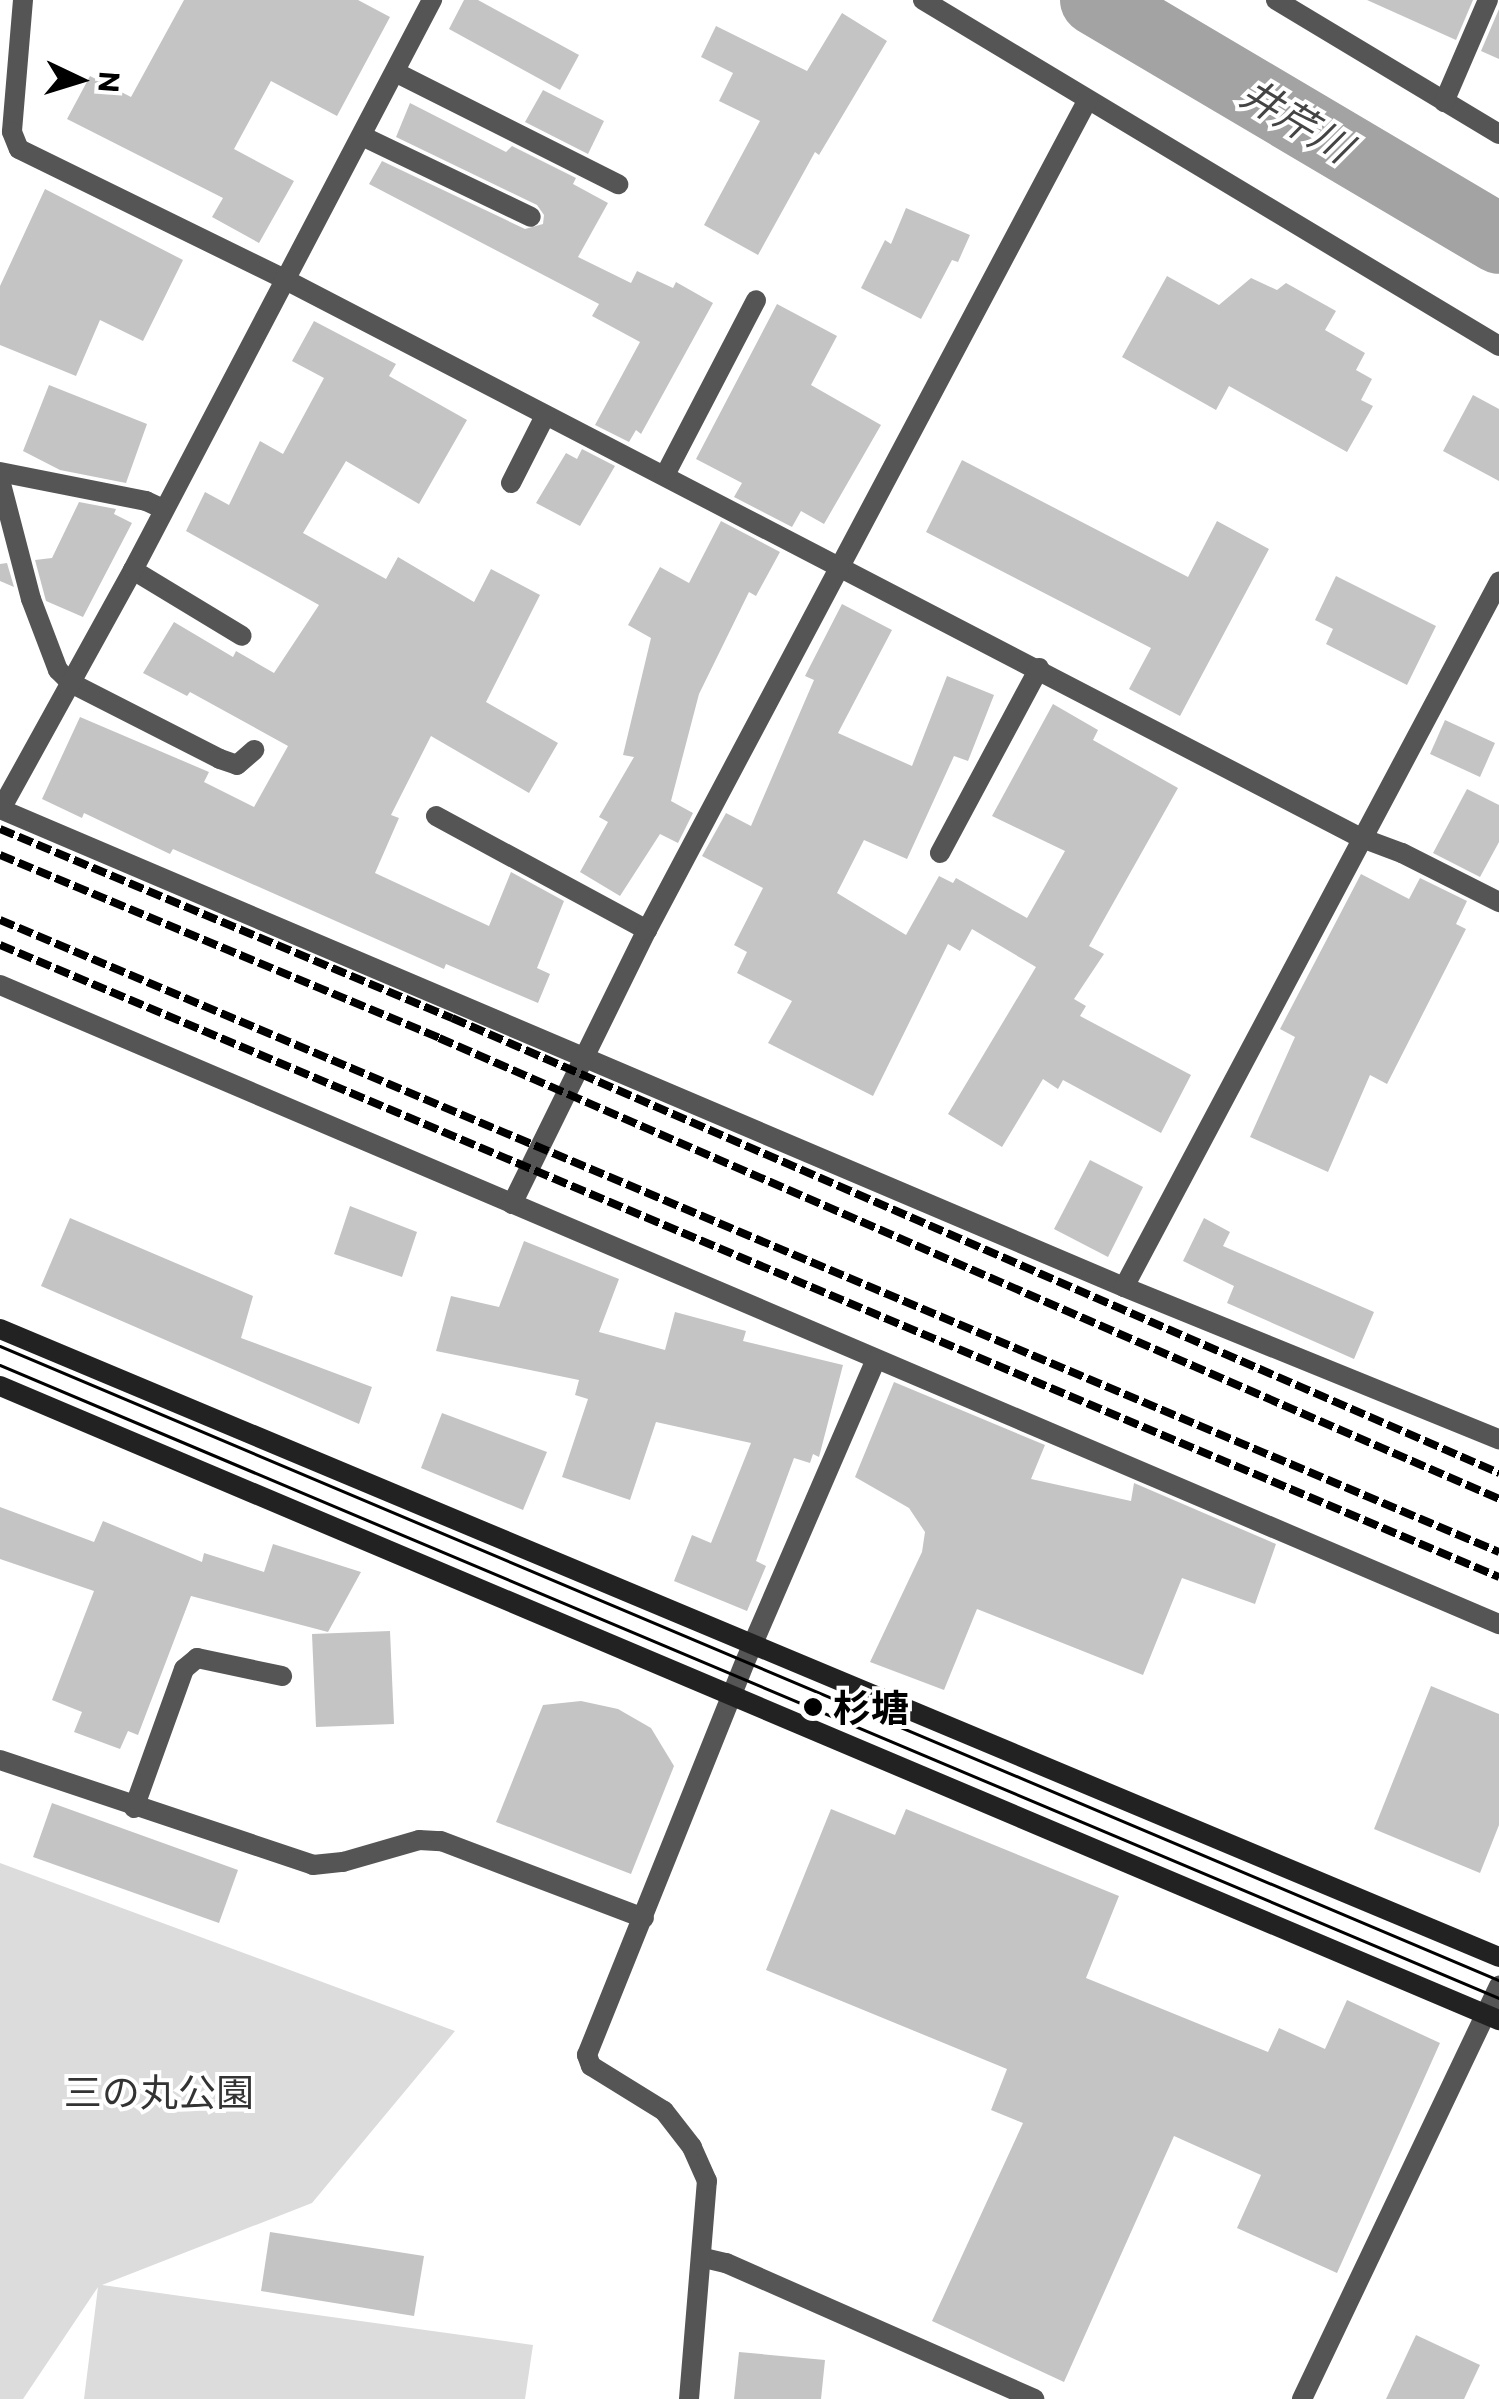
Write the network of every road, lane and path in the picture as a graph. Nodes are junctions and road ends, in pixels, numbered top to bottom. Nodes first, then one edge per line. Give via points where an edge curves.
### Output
1 (23, 0) edge
2 (432, 0) edge
3 (922, 0) edge
4 (1276, 0) edge
5 (1488, 0) edge
6 (395, 72) junction
7 (1087, 100) junction
8 (1444, 102) junction
9 (1499, 134) edge
10 (362, 136) junction
11 (618, 184) dead end
12 (530, 217) dead end
13 (284, 279) junction
14 (756, 300) dead end
15 (1499, 346) edge
16 (546, 416) junction
17 (0, 472) edge
18 (665, 474) junction
19 (0, 480) edge
20 (511, 483) dead end
21 (162, 510) junction
22 (838, 568) junction
23 (133, 570) junction
24 (1499, 582) edge
25 (242, 636) dead end
26 (1040, 668) junction
27 (71, 683) junction
28 (254, 750) dead end
29 (0, 809) edge
30 (436, 816) dead end
31 (1360, 837) junction
32 (940, 853) dead end
33 (1499, 902) edge
34 (647, 930) junction
35 (0, 984) edge
36 (583, 1054) junction
37 (512, 1204) junction
38 (1124, 1287) junction
39 (0, 1328) edge
40 (875, 1361) junction
41 (0, 1386) edge
42 (1499, 1440) edge
43 (1499, 1624) edge
44 (753, 1645) junction
45 (282, 1676) dead end
46 (732, 1697) junction
47 (0, 1760) edge
48 (134, 1808) junction
49 (644, 1918) junction
50 (1499, 1957) edge
51 (1499, 1986) edge
52 (1492, 2017) edge
53 (704, 2258) junction
54 (689, 2399) edge
55 (1034, 2399) edge
56 (1302, 2399) edge

1 - 13 street via 12,132 19,149
2 - 6 street
3 - 7 street
4 - 8 street
5 - 8 street
6 - 10 street
6 - 11 street
7 - 15 street
7 - 22 street
8 - 9 street
10 - 12 street
10 - 13 street
13 - 16 street
13 - 21 street
14 - 18 street
16 - 18 street
16 - 20 street
17 - 21 street via 146,501
18 - 22 street
19 - 27 street via 31,600 58,670
21 - 23 street
22 - 26 street
22 - 34 street
23 - 25 street
23 - 27 street
24 - 31 street
26 - 31 street
26 - 32 street
27 - 28 street via 220,759 236,764
27 - 29 street
29 - 36 street
30 - 34 street
31 - 33 street
31 - 38 street
34 - 36 street
35 - 37 street
36 - 37 street
36 - 38 street
37 - 40 street
38 - 42 street
39 - 44 street
40 - 43 street
40 - 44 street
41 - 46 street
44 - 46 street
44 - 50 street
45 - 48 street via 197,1658 184,1669
46 - 49 street
46 - 52 street
47 - 48 street
48 - 49 street via 313,1865 419,1840 441,1841
49 - 53 street via 589,2044 592,2066 664,2111 692,2147 707,2181
51 - 52 street
52 - 56 street
53 - 54 street
53 - 55 street

